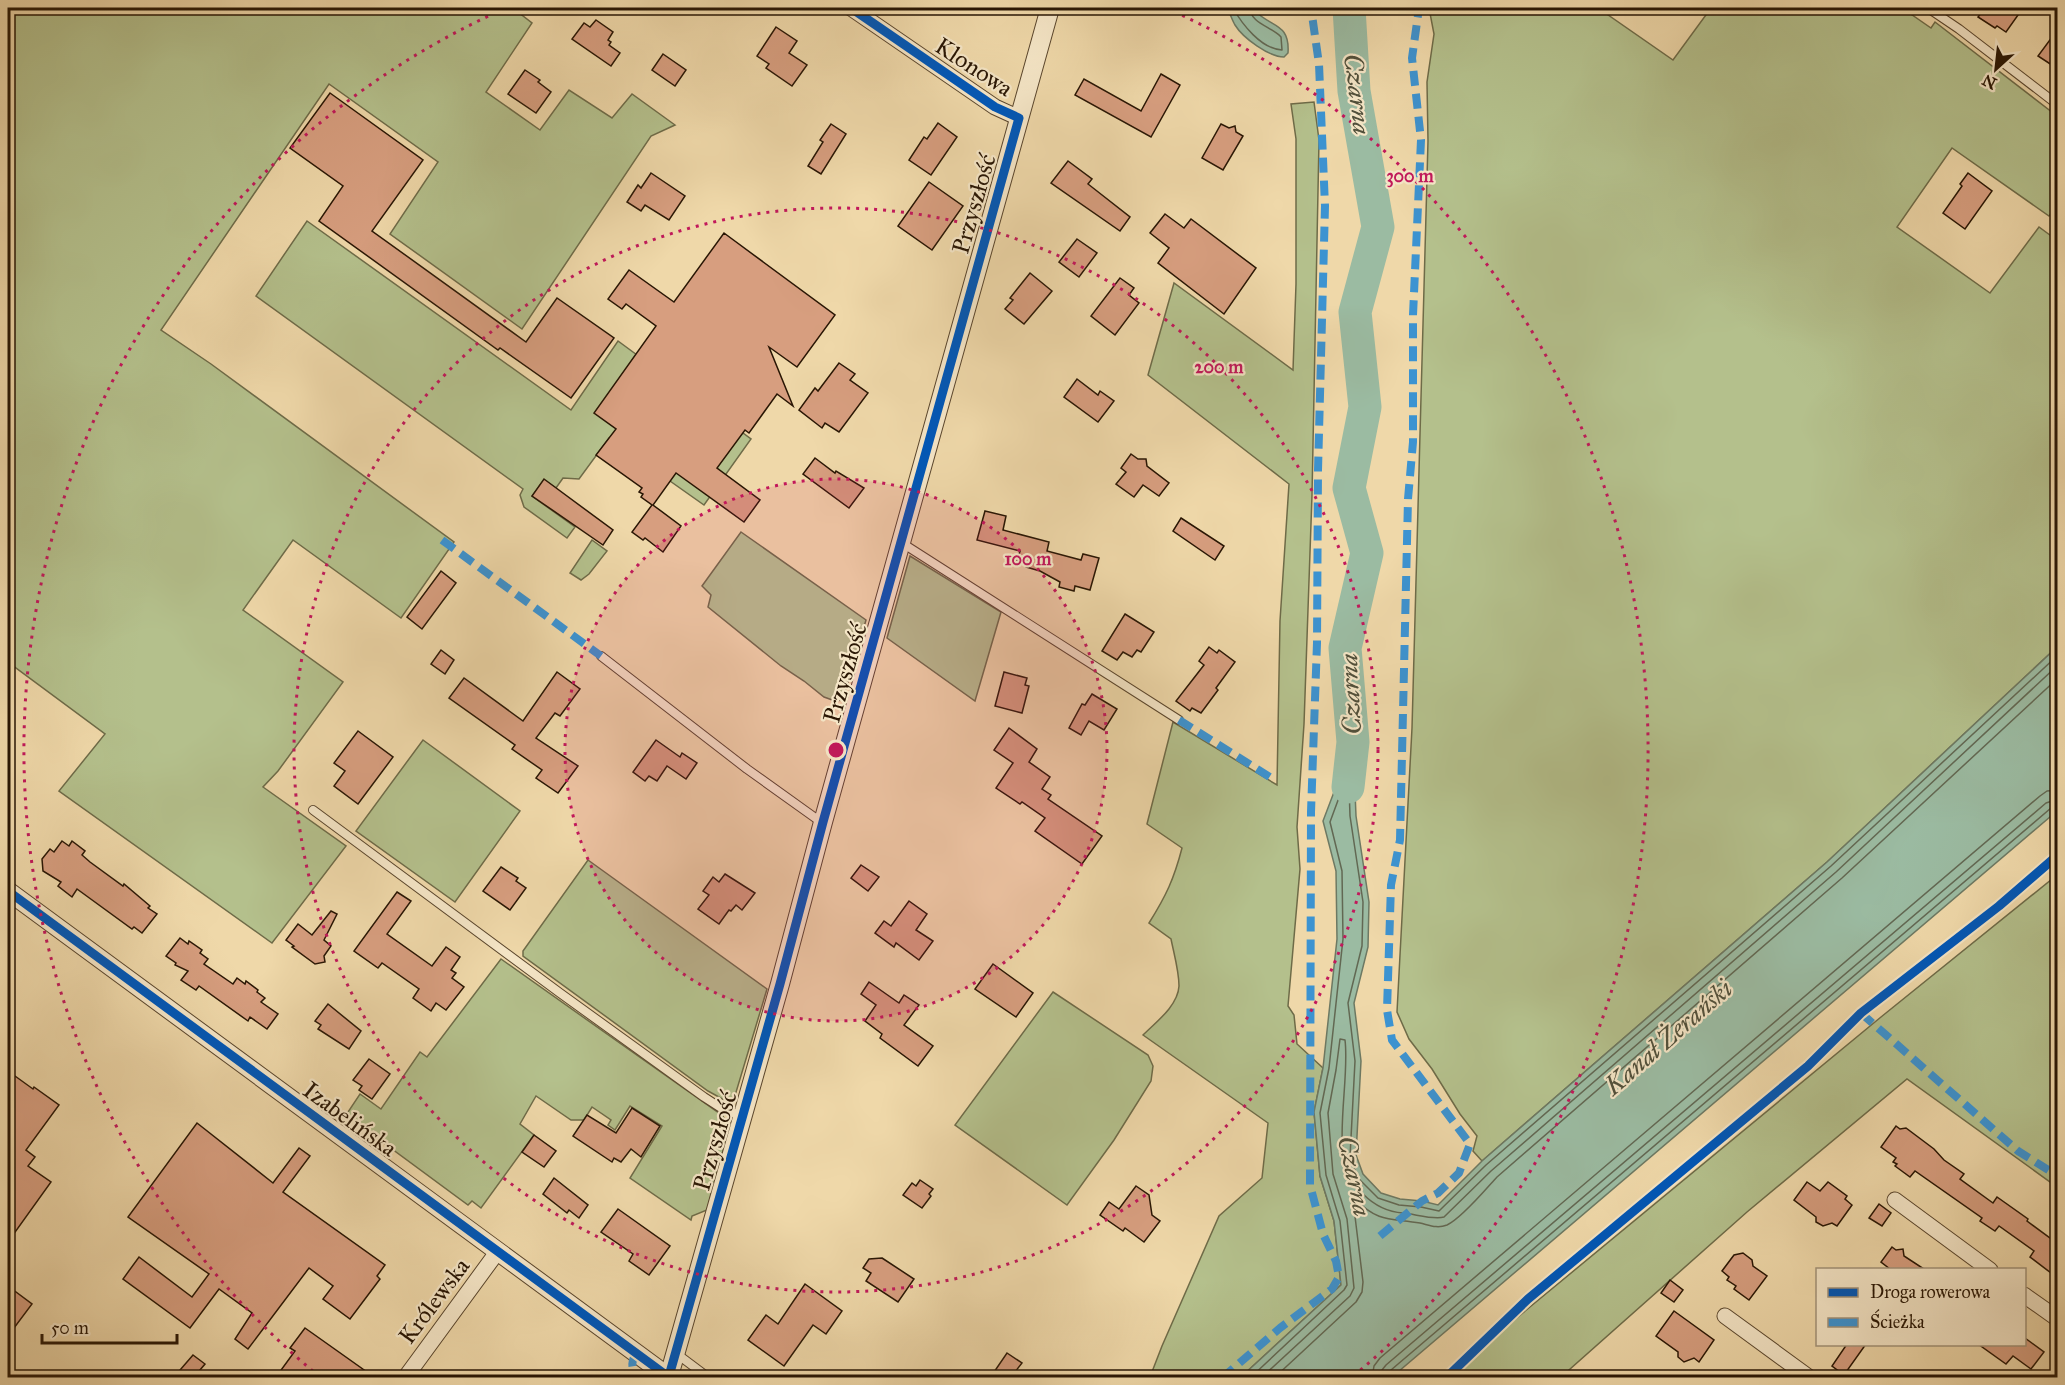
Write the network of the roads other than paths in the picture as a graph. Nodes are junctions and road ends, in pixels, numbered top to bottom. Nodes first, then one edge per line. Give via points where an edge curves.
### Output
1 (850, 8) edge
2 (1050, 8) edge
3 (1928, 8) edge
4 (2058, 105) edge
5 (1019, 118) junction
6 (902, 543) junction
7 (601, 656) dead end
8 (1179, 720) dead end
9 (313, 810) dead end
10 (823, 822) junction
11 (8, 891) edge
12 (743, 1117) junction
13 (1895, 1200) dead end
14 (498, 1251) junction
15 (1989, 1268) edge
16 (2026, 1296) edge
17 (1725, 1316) dead end
18 (2058, 1319) edge
19 (675, 1352) junction
20 (405, 1377) edge
21 (669, 1377) edge
22 (710, 1377) edge
23 (1810, 1377) edge

1 - 5 street, Klonowa via 995,107
2 - 5 street, Przyszłość
3 - 4 lane
5 - 6 street, Przyszłość
6 - 8 lane
6 - 10 street, Przyszłość
7 - 10 lane via 747,769
9 - 12 lane via 704,1096
10 - 12 street, Przyszłość
11 - 14 street, Izabelińska
12 - 19 street, Przyszłość
13 - 15 street
14 - 20 street, Królewska
14 - 21 street, Izabelińska
16 - 18 street
17 - 23 street
19 - 21 street, Przyszłość
19 - 22 lane

